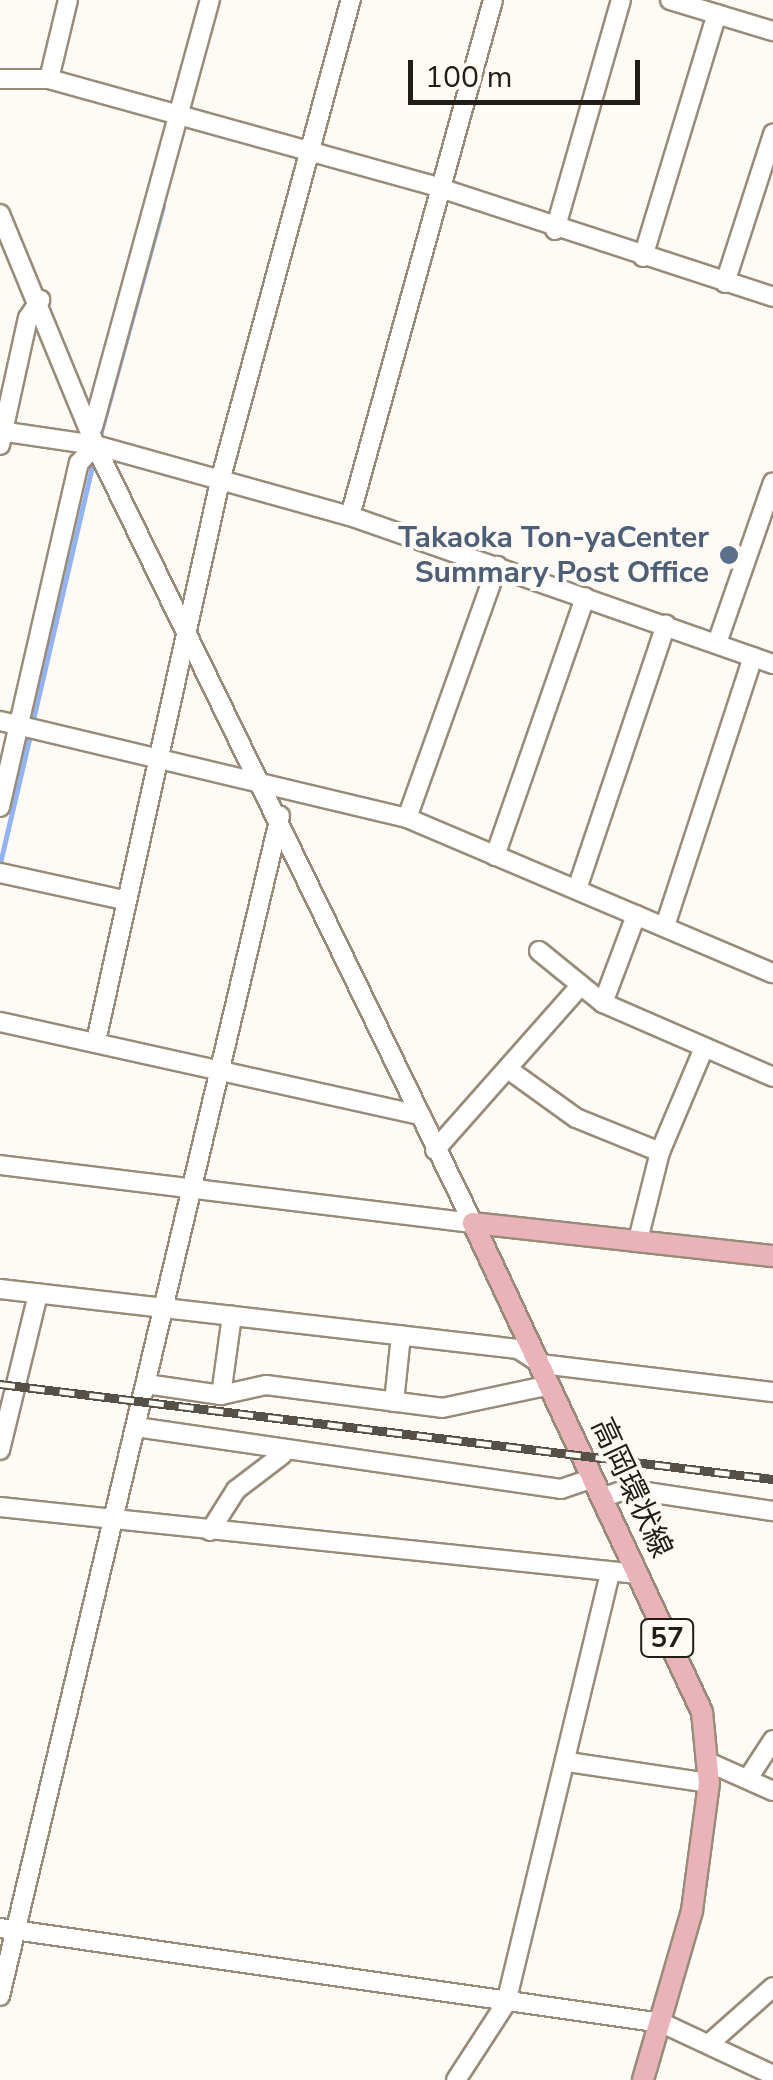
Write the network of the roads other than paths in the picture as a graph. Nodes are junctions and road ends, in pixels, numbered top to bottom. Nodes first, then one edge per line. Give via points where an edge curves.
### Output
1 (68, 0) edge
2 (210, 0) edge
3 (351, 0) edge
4 (493, 0) edge
5 (620, 0) edge
6 (670, 0) edge
7 (718, 14) junction
8 (773, 31) edge
9 (0, 79) edge
10 (50, 79) junction
11 (184, 117) junction
12 (773, 134) edge
13 (309, 152) junction
14 (440, 194) junction
15 (754, 196) junction
16 (773, 202) edge
17 (0, 214) edge
18 (555, 230) junction
19 (6, 247) edge
20 (643, 257) junction
21 (725, 283) junction
22 (773, 297) edge
23 (40, 300) junction
24 (1, 436) edge
25 (99, 445) junction
26 (220, 481) junction
27 (773, 482) edge
28 (350, 516) junction
29 (765, 534) edge
30 (497, 566) junction
31 (585, 597) junction
32 (186, 620) junction
33 (666, 625) junction
34 (717, 644) junction
35 (753, 657) junction
36 (773, 664) edge
37 (0, 721) edge
38 (20, 725) junction
39 (157, 758) junction
40 (261, 778) junction
41 (0, 807) edge
42 (280, 816) junction
43 (407, 818) junction
44 (495, 856) junction
45 (4, 874) edge
46 (576, 889) junction
47 (124, 900) junction
48 (636, 915) junction
49 (665, 926) junction
50 (539, 951) dead end
51 (771, 966) edge
52 (581, 986) junction
53 (603, 1003) junction
54 (0, 1022) edge
55 (96, 1041) junction
56 (704, 1048) junction
57 (222, 1071) junction
58 (512, 1072) junction
59 (773, 1076) edge
60 (421, 1115) junction
61 (435, 1150) junction
62 (660, 1152) junction
63 (0, 1165) edge
64 (193, 1186) junction
65 (472, 1223) junction
66 (638, 1240) junction
67 (773, 1256) edge
68 (0, 1288) edge
69 (38, 1294) junction
70 (164, 1308) junction
71 (232, 1316) junction
72 (402, 1335) junction
73 (540, 1364) junction
74 (146, 1384) junction
75 (550, 1385) junction
76 (773, 1392) edge
77 (221, 1395) junction
78 (394, 1402) junction
79 (136, 1427) junction
80 (0, 1450) edge
81 (282, 1454) junction
82 (597, 1488) junction
83 (0, 1507) edge
84 (773, 1511) edge
85 (114, 1521) junction
86 (210, 1531) junction
87 (637, 1574) junction
88 (609, 1576) junction
89 (773, 1740) edge
90 (568, 1762) junction
91 (709, 1773) junction
92 (749, 1777) junction
93 (773, 1791) edge
94 (8, 1929) edge
95 (773, 1987) edge
96 (0, 1996) edge
97 (506, 2003) junction
98 (662, 2022) junction
99 (710, 2043) junction
100 (744, 2071) edge
101 (773, 2075) edge
102 (456, 2080) edge
103 (644, 2080) edge

1 - 10 street
2 - 11 street
3 - 13 street
4 - 14 street
5 - 18 street
6 - 7 street
7 - 8 street
7 - 20 street
9 - 10 street
10 - 11 street
11 - 13 street
11 - 25 street
12 - 15 street
13 - 14 street
13 - 26 street
14 - 18 street
14 - 28 street
15 - 16 street
15 - 21 street
17 - 19 street
18 - 20 street
19 - 23 street
20 - 21 street
21 - 22 street
23 - 24 street via 28,318
23 - 25 street
24 - 25 street
25 - 26 street
25 - 32 street
25 - 38 street via 79,463
26 - 28 street
26 - 32 street
27 - 29 street
28 - 30 street
29 - 34 street
30 - 31 street
30 - 43 street
31 - 33 street
31 - 44 street
32 - 39 street
32 - 40 street
33 - 34 street
33 - 46 street
34 - 35 street
35 - 36 street
35 - 49 street
37 - 38 street
38 - 39 street
38 - 41 street
39 - 40 street
39 - 47 street
40 - 42 street
40 - 43 street
42 - 57 street
42 - 60 street
43 - 44 street
44 - 46 street
45 - 47 street
46 - 48 street
47 - 55 street
48 - 49 street
48 - 53 street
49 - 51 street
50 - 52 street
52 - 53 street
52 - 58 street
53 - 56 street
54 - 55 street
55 - 57 street
56 - 59 street
56 - 62 street
57 - 60 street
57 - 64 street
58 - 61 street
58 - 62 street via 576,1118
60 - 61 street
61 - 65 street
62 - 66 street
63 - 64 street
64 - 65 street
64 - 70 street
65 - 66 main road
65 - 73 main road, 高岡環状線 / 57
66 - 67 main road
68 - 69 street
69 - 70 street
69 - 80 street
70 - 71 street
70 - 74 street
71 - 72 street
71 - 77 street
72 - 73 street via 518,1349
72 - 78 street
73 - 75 main road, 高岡環状線 / 57
73 - 76 street
74 - 77 street
74 - 79 street
75 - 78 street via 442,1408
75 - 82 main road, 高岡環状線 / 57
77 - 78 street via 266,1385
79 - 81 street via 243,1438 253,1451
79 - 85 street
81 - 82 street via 561,1490
81 - 86 street via 236,1490
82 - 84 street
82 - 87 main road, 高岡環状線 / 57
83 - 85 street
85 - 86 street
85 - 94 street
86 - 88 street
87 - 88 street
87 - 91 main road, 高岡環状線 / 57 via 702,1712
88 - 90 street
89 - 92 street
90 - 91 street
90 - 97 street
91 - 92 street
91 - 98 main road, 高岡環状線 / 57 via 692,1911
92 - 93 street
94 - 96 street
94 - 97 street
95 - 99 street
97 - 98 street
97 - 102 street
98 - 99 street
98 - 103 main road, 高岡環状線 / 57
99 - 100 street
100 - 101 street

